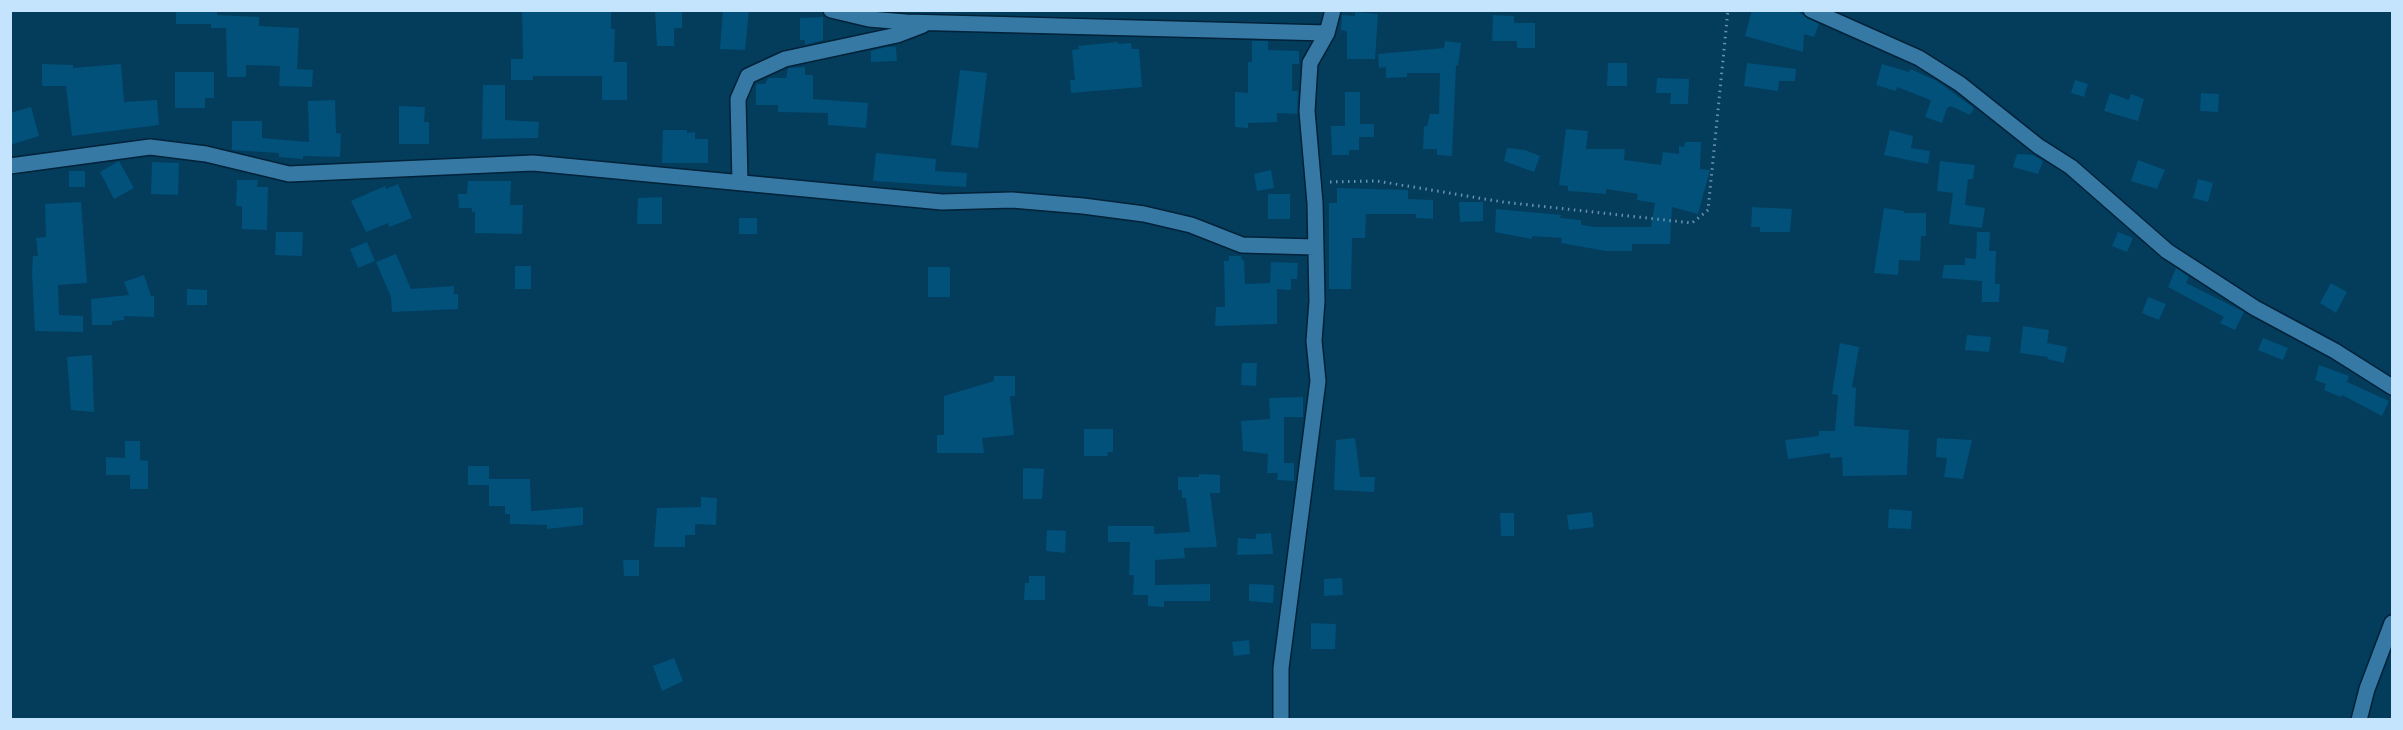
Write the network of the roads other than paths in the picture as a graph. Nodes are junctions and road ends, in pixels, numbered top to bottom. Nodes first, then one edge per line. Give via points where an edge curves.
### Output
1 (831, 10) edge
2 (1333, 10) edge
3 (1811, 10) edge
4 (930, 22) junction
5 (1327, 33) junction
6 (10, 166) edge
7 (740, 182) junction
8 (1316, 247) junction
9 (2392, 387) edge
10 (2392, 623) edge
11 (1281, 720) edge
12 (2360, 720) edge

1 - 4 street via 868,19
2 - 5 street
3 - 9 street via 1919,58 1960,84 2071,167 2167,251 2255,308 2315,339
4 - 5 street
4 - 7 street via 897,35 784,59 748,76 738,99
5 - 8 street via 1310,63 1306,111
6 - 7 street via 150,147 206,154 288,174 533,164
7 - 8 street via 942,202 1012,200 1083,206 1191,225 1242,245
8 - 11 street via 1314,341 1318,381 1281,668
10 - 12 street via 2367,688

